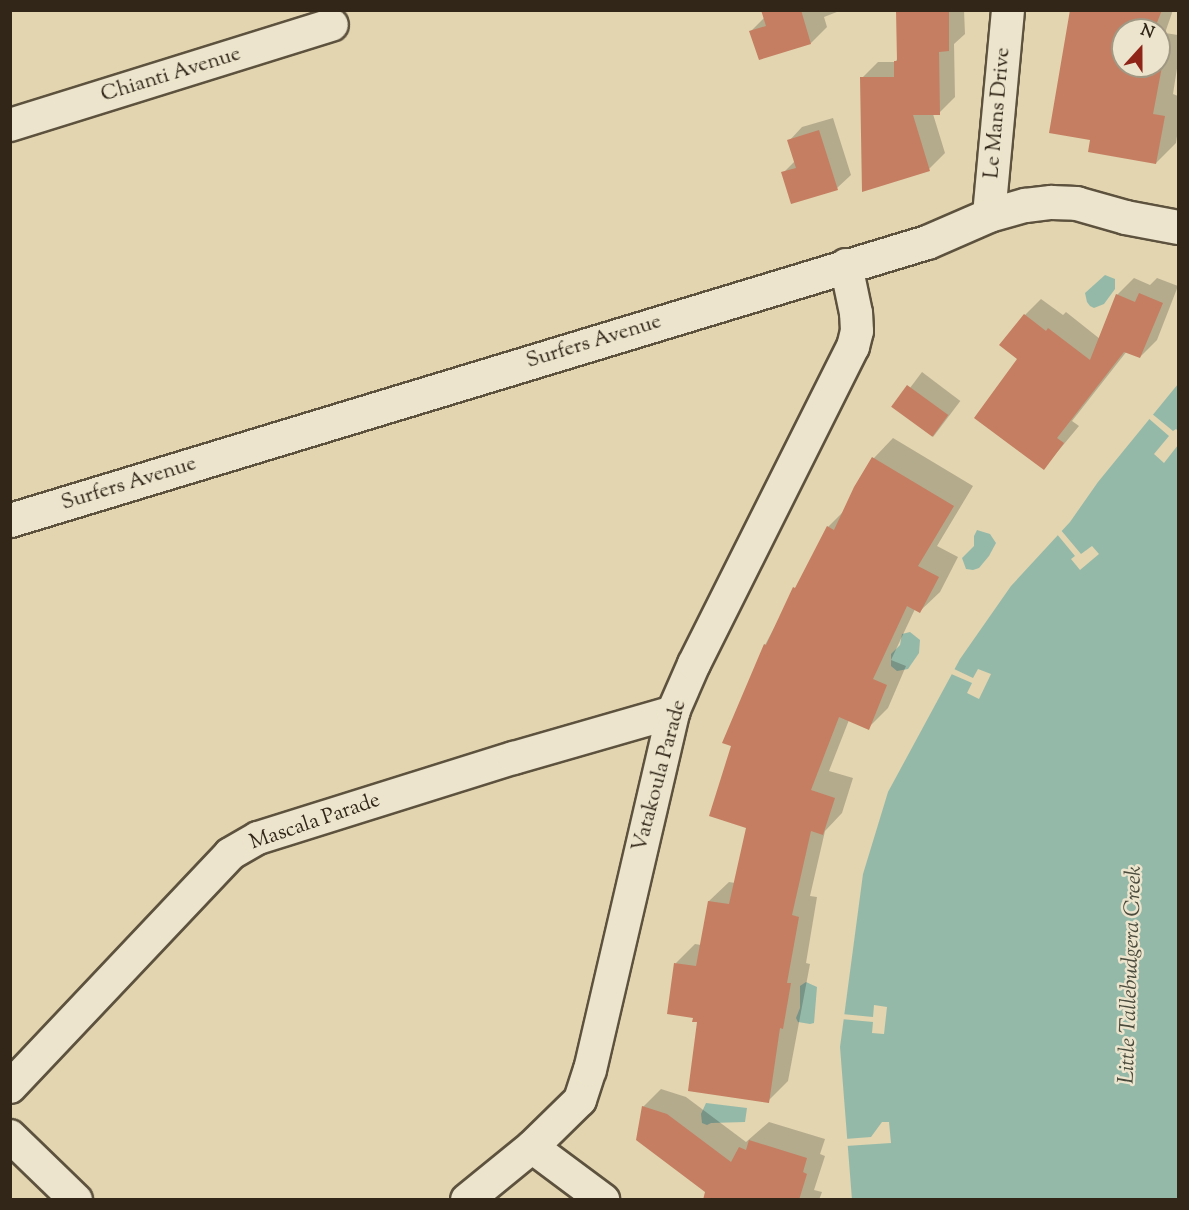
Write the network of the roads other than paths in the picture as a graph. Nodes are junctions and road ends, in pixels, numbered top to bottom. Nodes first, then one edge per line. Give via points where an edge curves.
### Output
1 (1008, 10) edge
2 (332, 25) dead end
3 (10, 125) edge
4 (989, 215) junction
5 (1179, 227) edge
6 (846, 265) junction
7 (10, 520) edge
8 (674, 712) junction
9 (10, 1087) edge
10 (10, 1136) edge
11 (532, 1147) junction
12 (76, 1200) edge
13 (467, 1200) edge
14 (603, 1200) edge

1 - 4 street, Le Mans Drive
2 - 3 street, Chianti Avenue
4 - 5 street, Surfers Avenue via 1051,202 1076,203
4 - 6 street, Surfers Avenue via 927,242
6 - 7 street, Surfers Avenue
6 - 8 street, Vatakoula Parade via 856,313 853,347 694,664
8 - 9 street, Mascala Parade via 514,758 249,843 230,854
8 - 11 street, Vatakoula Parade via 590,1070 580,1100
10 - 12 street
11 - 13 street, Vatakoula Parade
11 - 14 street

